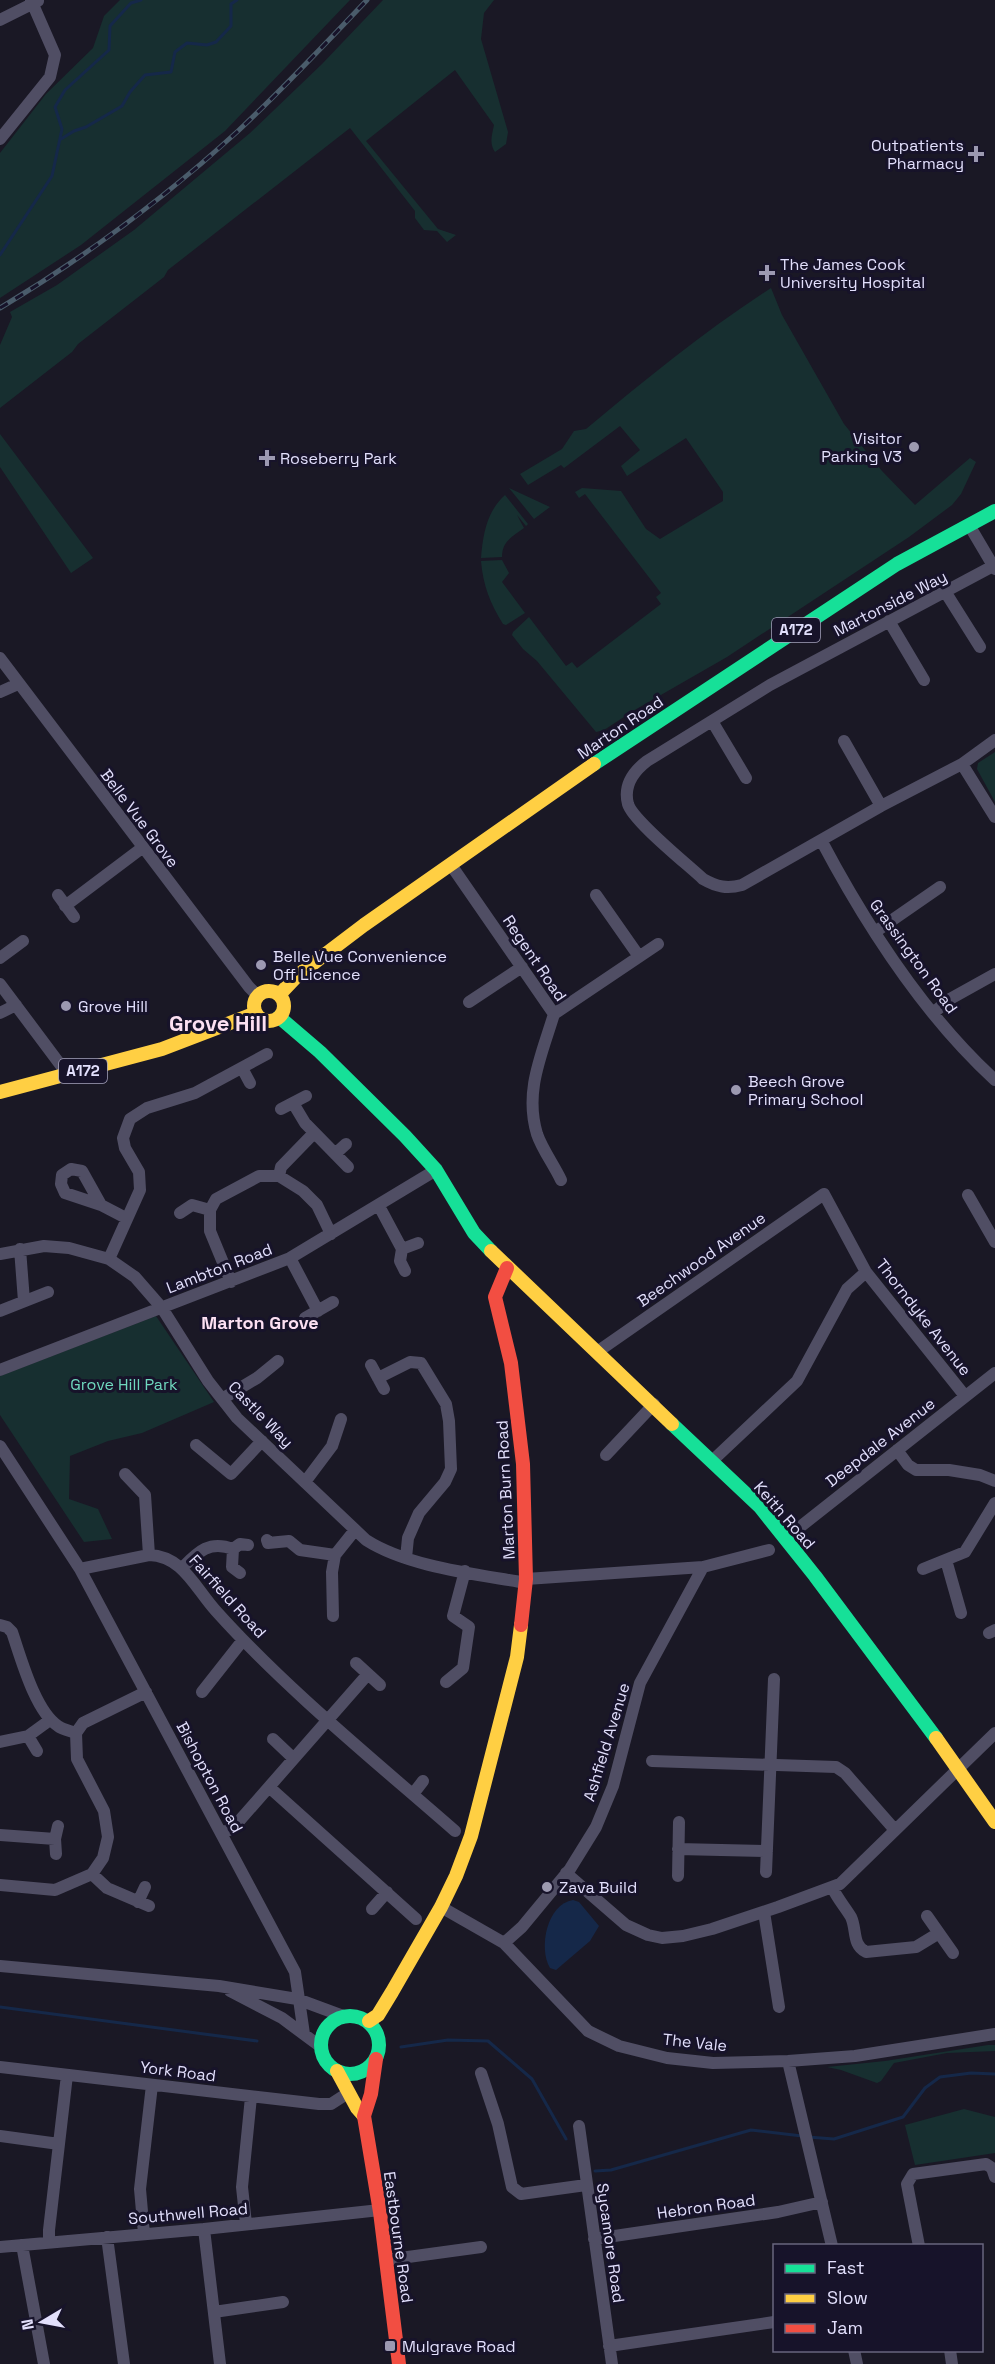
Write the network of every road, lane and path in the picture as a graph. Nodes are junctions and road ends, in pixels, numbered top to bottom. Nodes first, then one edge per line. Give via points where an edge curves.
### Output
1 (34, 1) edge
2 (0, 20) edge
3 (0, 139) edge
4 (995, 511) edge
5 (969, 525) junction
6 (994, 568) edge
7 (946, 592) junction
8 (888, 621) junction
9 (980, 647) dead end
10 (0, 658) edge
11 (924, 680) dead end
12 (18, 684) junction
13 (0, 692) edge
14 (712, 721) junction
15 (995, 740) edge
16 (844, 741) dead end
17 (962, 764) junction
18 (746, 778) dead end
19 (881, 806) junction
20 (995, 817) edge
21 (821, 840) junction
22 (142, 848) junction
23 (452, 865) junction
24 (940, 887) dead end
25 (596, 895) dead end
26 (74, 917) dead end
27 (875, 932) junction
28 (23, 940) dead end
29 (658, 944) dead end
30 (638, 955) junction
31 (0, 958) edge
32 (522, 967) junction
33 (995, 974) edge
34 (0, 984) edge
35 (279, 995) junction
36 (258, 996) junction
37 (470, 1002) dead end
38 (16, 1005) junction
39 (933, 1012) junction
40 (0, 1013) edge
41 (256, 1013) junction
42 (554, 1014) junction
43 (279, 1017) junction
44 (267, 1054) dead end
45 (242, 1068) junction
46 (68, 1075) junction
47 (995, 1080) edge
48 (250, 1083) dead end
49 (0, 1092) edge
50 (306, 1096) dead end
51 (293, 1102) junction
52 (281, 1109) dead end
53 (314, 1133) junction
54 (346, 1144) dead end
55 (335, 1154) junction
56 (348, 1167) dead end
57 (436, 1170) junction
58 (279, 1176) junction
59 (561, 1180) dead end
60 (824, 1194) joint
61 (968, 1195) dead end
62 (101, 1205) dead end
63 (379, 1206) junction
64 (210, 1210) junction
65 (180, 1213) dead end
66 (126, 1218) junction
67 (331, 1234) junction
68 (995, 1242) edge
69 (418, 1243) dead end
70 (20, 1249) junction
71 (402, 1249) junction
72 (0, 1254) edge
73 (109, 1258) junction
74 (290, 1258) junction
75 (507, 1268) junction
76 (405, 1271) dead end
77 (866, 1272) junction
78 (231, 1282) junction
79 (48, 1292) dead end
80 (24, 1301) junction
81 (333, 1302) dead end
82 (162, 1308) junction
83 (0, 1311) edge
84 (318, 1311) junction
85 (305, 1318) dead end
86 (597, 1352) junction
87 (278, 1361) dead end
88 (371, 1365) dead end
89 (0, 1370) edge
90 (995, 1373) edge
91 (965, 1396) junction
92 (222, 1399) junction
93 (654, 1404) junction
94 (341, 1419) dead end
95 (262, 1441) junction
96 (196, 1445) dead end
97 (0, 1446) edge
98 (897, 1450) junction
99 (606, 1455) dead end
100 (712, 1461) junction
101 (125, 1474) dead end
102 (995, 1481) edge
103 (305, 1482) junction
104 (995, 1503) edge
105 (355, 1530) junction
106 (786, 1538) junction
107 (267, 1540) dead end
108 (248, 1545) dead end
109 (233, 1549) junction
110 (770, 1550) dead end
111 (149, 1555) junction
112 (335, 1555) junction
113 (406, 1558) junction
114 (946, 1560) junction
115 (703, 1567) junction
116 (182, 1568) junction
117 (80, 1569) junction
118 (923, 1569) dead end
119 (465, 1572) junction
120 (240, 1573) dead end
121 (526, 1581) junction
122 (961, 1613) dead end
123 (333, 1616) dead end
124 (0, 1625) edge
125 (243, 1640) junction
126 (356, 1663) dead end
127 (368, 1674) junction
128 (774, 1679) dead end
129 (446, 1682) dead end
130 (380, 1685) dead end
131 (146, 1692) junction
132 (202, 1692) dead end
133 (328, 1719) junction
134 (50, 1720) junction
135 (76, 1733) junction
136 (995, 1733) edge
137 (28, 1736) junction
138 (273, 1739) dead end
139 (0, 1742) edge
140 (37, 1751) dead end
141 (293, 1758) junction
142 (652, 1761) dead end
143 (771, 1765) junction
144 (958, 1767) junction
145 (423, 1781) dead end
146 (269, 1787) junction
147 (412, 1794) junction
148 (679, 1822) dead end
149 (995, 1822) edge
150 (58, 1826) dead end
151 (895, 1830) junction
152 (455, 1831) dead end
153 (222, 1833) junction
154 (0, 1834) edge
155 (55, 1839) junction
156 (678, 1849) junction
157 (767, 1851) junction
158 (56, 1854) dead end
159 (766, 1872) dead end
160 (566, 1873) junction
161 (92, 1874) junction
162 (678, 1876) dead end
163 (0, 1885) edge
164 (145, 1887) dead end
165 (832, 1887) junction
166 (387, 1892) junction
167 (441, 1907) junction
168 (372, 1909) dead end
169 (764, 1912) junction
170 (927, 1916) dead end
171 (416, 1919) dead end
172 (939, 1933) junction
173 (504, 1943) junction
174 (953, 1953) dead end
175 (0, 1966) edge
176 (219, 1986) junction
177 (298, 1999) junction
178 (779, 2007) dead end
179 (343, 2016) junction
180 (369, 2021) junction
181 (304, 2034) junction
182 (995, 2034) edge
183 (321, 2047) junction
184 (376, 2058) junction
185 (788, 2061) junction
186 (0, 2067) edge
187 (337, 2071) junction
188 (481, 2073) dead end
189 (67, 2075) junction
190 (152, 2085) junction
191 (348, 2092) junction
192 (251, 2097) junction
193 (364, 2116) junction
194 (579, 2126) dead end
195 (0, 2136) edge
196 (59, 2144) junction
197 (995, 2176) edge
198 (586, 2185) junction
199 (822, 2202) junction
200 (380, 2210) junction
201 (246, 2224) junction
202 (204, 2229) junction
203 (144, 2234) junction
204 (107, 2237) junction
205 (594, 2239) junction
206 (49, 2242) junction
207 (832, 2244) edge
208 (919, 2244) edge
209 (21, 2245) junction
210 (0, 2247) edge
211 (481, 2247) dead end
212 (386, 2260) junction
213 (283, 2302) dead end
214 (214, 2312) junction
215 (773, 2322) edge
216 (609, 2346) junction
217 (44, 2364) edge
218 (124, 2364) edge
219 (220, 2364) edge
220 (399, 2364) edge
221 (612, 2364) edge

1 - 2 street
1 - 3 street via 55,55 51,77
4 - 5 street, Marton Road / A172
5 - 6 street
5 - 23 street, Marton Road / A172 via 877,577 612,752
6 - 7 street, Martonside Way
7 - 8 street, Martonside Way
7 - 9 street
8 - 11 street
8 - 14 street, Martonside Way
10 - 12 street, Belle Vue Grove
12 - 13 street
12 - 22 street, Belle Vue Grove
14 - 18 street
14 - 21 street, Martonside Way via 633,772 627,789 628,804 637,817 703,879 729,888 742,885
15 - 17 street
16 - 19 street
17 - 19 street
17 - 20 street
19 - 21 street
21 - 27 street, Grassington Road
22 - 26 street via 62,900
22 - 36 street, Belle Vue Grove
23 - 32 street, Regent Road
23 - 35 street, Marton Road / A172 via 364,925 298,975
24 - 27 street
25 - 30 street
27 - 39 street, Grassington Road
28 - 31 street
29 - 30 street
30 - 42 street
32 - 37 street
32 - 42 street, Regent Road
33 - 39 street
34 - 38 street
35 - 36 street via 266,991
35 - 43 street via 284,1008
36 - 41 street via 254,1004
38 - 40 street
38 - 46 street
39 - 47 street, Grassington Road
41 - 43 street via 267,1021
41 - 46 street, A172 via 165,1049
42 - 59 street, Regent Road via 534,1080 531,1106 538,1135
43 - 57 street via 328,1060
44 - 45 street
45 - 48 street
45 - 66 street via 195,1093 147,1108 130,1119 123,1138 141,1182
46 - 49 street, A172
50 - 51 street
51 - 52 street
51 - 53 street
53 - 55 street
53 - 58 street via 281,1167
54 - 55 street
55 - 56 street
57 - 63 street, Lambton Road
57 - 75 street via 474,1233
58 - 64 street via 259,1176 216,1198
58 - 67 street via 317,1205
60 - 77 street, Thorndyke Avenue
60 - 86 street, Beechwood Avenue
61 - 68 street
62 - 66 street
63 - 67 street, Lambton Road
63 - 71 street
64 - 65 street via 192,1205
64 - 78 street via 210,1231
66 - 73 street
67 - 74 street, Lambton Road
69 - 71 street
70 - 72 street, Castle Way
70 - 73 street, Castle Way via 69,1248
70 - 80 street
71 - 76 street via 400,1261
73 - 82 street, Castle Way via 135,1277
74 - 78 street, Lambton Road
74 - 84 street
75 - 86 street, Keith Road
75 - 121 street, Marton Burn Road via 495,1297 511,1363 519,1424
77 - 91 street, Thorndyke Avenue
77 - 100 street via 847,1289 797,1381
78 - 82 street, Lambton Road
79 - 80 street
80 - 83 street
81 - 84 street
82 - 89 street, Lambton Road
82 - 92 street, Castle Way
84 - 85 street
86 - 93 street, Keith Road
87 - 92 street
88 - 113 street via 381,1384 410,1362 422,1363 446,1404 451,1469 419,1513 408,1538
90 - 91 street, Deepdale Avenue
91 - 98 street, Deepdale Avenue
92 - 95 street, Castle Way
93 - 99 street
93 - 100 street, Keith Road
94 - 103 street via 332,1446
95 - 96 street via 231,1474
95 - 103 street, Castle Way
97 - 117 street, Bishopton Road
98 - 102 street via 915,1470 949,1470
98 - 106 street, Deepdale Avenue
100 - 106 street, Keith Road
101 - 111 street via 145,1495
103 - 105 street, Castle Way
104 - 114 street via 965,1552
105 - 112 street
105 - 113 street, Castle Way via 382,1550
106 - 144 street, Keith Road
107 - 112 street via 289,1541 300,1550
108 - 109 street via 240,1544
109 - 116 street via 225,1546 200,1550
109 - 120 street via 232,1567
110 - 115 street
111 - 116 street, Fairfield Road via 173,1560
111 - 117 street, Fairfield Road
112 - 123 street
113 - 119 street, Castle Way
114 - 118 street
114 - 122 street
115 - 121 street
115 - 160 street, Ashfield Avenue via 640,1683 613,1786 596,1827
116 - 125 street, Fairfield Road
117 - 131 street, Bishopton Road
119 - 121 street, Castle Way
119 - 129 street via 453,1616 469,1627 463,1668
121 - 167 street, Marton Burn Road via 517,1657 505,1709 471,1836
124 - 134 street via 12,1632 25,1673
125 - 132 street
125 - 133 street, Fairfield Road
126 - 127 street
127 - 130 street
127 - 133 street
128 - 143 street
131 - 135 street via 83,1723
131 - 153 street, Bishopton Road
133 - 141 street
133 - 147 street, Fairfield Road
134 - 135 street
134 - 137 street
135 - 161 street via 77,1759 104,1811 108,1837 103,1858
136 - 144 street
137 - 139 street
137 - 140 street
138 - 141 street
141 - 146 street
142 - 143 street
143 - 151 street via 836,1767
143 - 157 street
144 - 149 street, Keith Road
144 - 151 street
145 - 147 street
146 - 153 street via 233,1828
146 - 166 street
147 - 152 street, Fairfield Road
148 - 156 street
150 - 155 street
151 - 165 street via 840,1884
153 - 177 street, Bishopton Road via 295,1972
154 - 155 street
155 - 158 street
156 - 157 street
156 - 162 street
157 - 159 street
160 - 169 street via 616,1918 648,1935 683,1936
160 - 173 street, Ashfield Avenue
161 - 163 street via 55,1890
161 - 164 street via 107,1888 143,1904
165 - 169 street
165 - 172 street via 851,1919 856,1944 866,1952 916,1947
166 - 168 street
166 - 171 street
167 - 173 street, The Vale
167 - 180 street, Marton Burn Road via 378,2015
169 - 178 street
170 - 172 street
172 - 174 street
173 - 185 street, The Vale via 588,2031 619,2046 668,2058 713,2063
175 - 176 street
176 - 177 street
176 - 181 street via 282,2018
177 - 179 street
177 - 181 street, Bishopton Road
179 - 180 street
179 - 183 street via 329,2024
180 - 184 street via 379,2037
181 - 183 street
182 - 185 street, The Vale via 855,2056
183 - 187 street via 326,2061
184 - 187 street via 360,2072
184 - 193 street
185 - 199 street
186 - 189 street, York Road
187 - 191 street
188 - 198 street via 498,2124 512,2187 521,2194
189 - 190 street, York Road
189 - 196 street
190 - 192 street, York Road
190 - 203 street via 140,2189
191 - 192 street, York Road via 325,2104
191 - 193 street
192 - 201 street via 242,2187
193 - 200 street, Eastbourne Road
194 - 198 street, Sycamore Road
195 - 196 street
196 - 206 street
197 - 208 street via 986,2164 913,2174 907,2184
198 - 205 street, Sycamore Road
199 - 205 street, Hebron Road
199 - 207 street
200 - 201 street, Southwell Road
200 - 212 street, Eastbourne Road
201 - 202 street, Southwell Road
202 - 203 street, Southwell Road
202 - 214 street
203 - 204 street, Southwell Road
204 - 206 street, Southwell Road
204 - 218 street
205 - 216 street, Sycamore Road
206 - 209 street, Southwell Road
209 - 210 street, Southwell Road
209 - 217 street
211 - 212 street
212 - 220 street, Eastbourne Road
213 - 214 street
214 - 219 street
215 - 216 street
216 - 221 street, Sycamore Road

